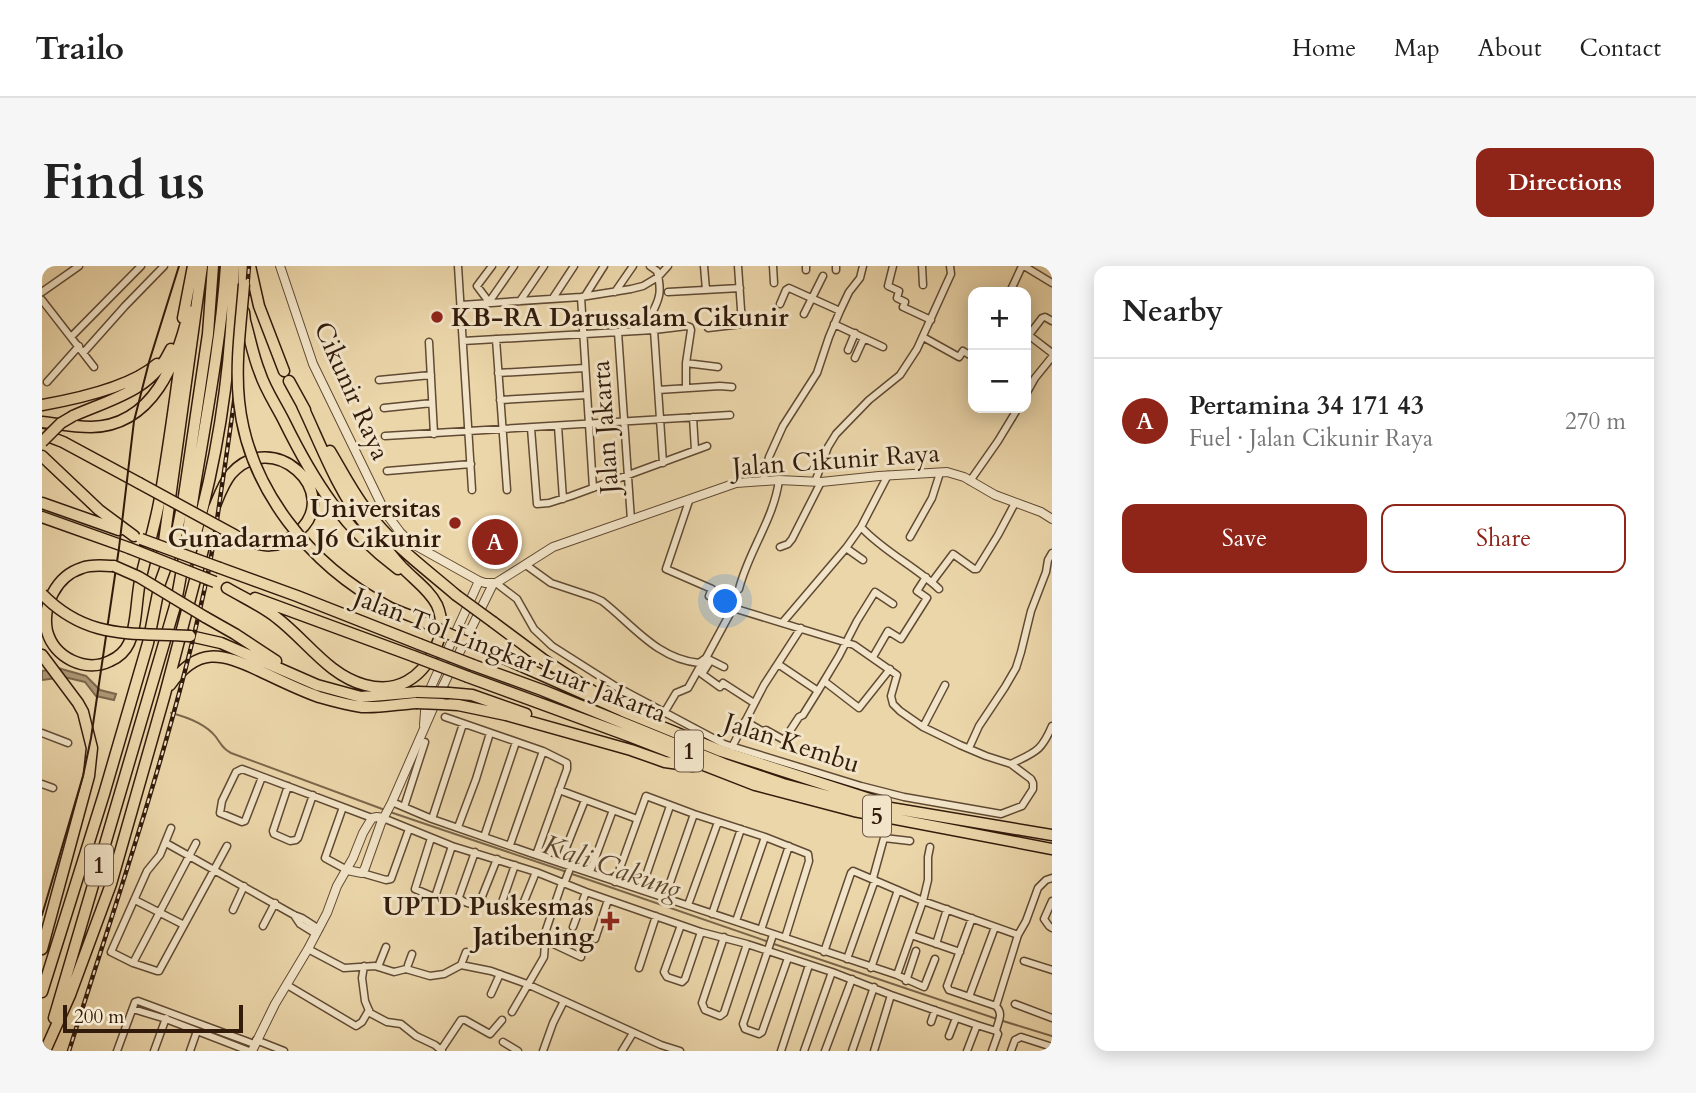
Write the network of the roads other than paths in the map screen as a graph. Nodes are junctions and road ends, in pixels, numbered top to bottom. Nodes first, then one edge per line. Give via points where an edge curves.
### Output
1 (79, 266) edge
2 (141, 266) edge
3 (164, 266) edge
4 (193, 266) edge
5 (202, 266) edge
6 (213, 266) edge
7 (226, 266) edge
8 (234, 266) edge
9 (244, 266) edge
10 (250, 266) edge
11 (280, 266) edge
12 (458, 266) edge
13 (514, 266) edge
14 (544, 266) edge
15 (574, 266) edge
16 (604, 266) edge
17 (633, 266) edge
18 (650, 266) edge
19 (668, 266) edge
20 (704, 266) edge
21 (738, 266) edge
22 (773, 266) edge
23 (893, 266) edge
24 (922, 266) edge
25 (950, 266) edge
26 (1023, 266) edge
27 (490, 267) edge
28 (863, 268) edge
29 (823, 276) dead end
30 (658, 277) junction
31 (1052, 283) edge
32 (244, 284) junction
33 (774, 284) dead end
34 (923, 285) dead end
35 (1012, 287) edge
36 (740, 288) junction
37 (706, 290) junction
38 (42, 292) edge
39 (615, 292) junction
40 (668, 292) dead end
41 (582, 296) junction
42 (553, 298) junction
43 (812, 299) junction
44 (520, 301) junction
45 (489, 302) junction
46 (43, 304) edge
47 (780, 304) dead end
48 (461, 305) junction
49 (840, 311) junction
50 (804, 314) dead end
51 (932, 320) junction
52 (1052, 321) edge
53 (834, 324) junction
54 (708, 328) dead end
55 (646, 330) junction
56 (654, 330) junction
57 (1031, 330) edge
58 (618, 332) junction
59 (855, 333) junction
60 (583, 334) junction
61 (71, 337) junction
62 (180, 337) junction
63 (923, 337) junction
64 (1031, 337) edge
65 (864, 338) junction
66 (496, 340) junction
67 (463, 341) junction
68 (429, 342) dead end
69 (883, 347) dead end
70 (81, 349) junction
71 (848, 350) dead end
72 (968, 354) edge
73 (1052, 355) edge
74 (855, 358) dead end
75 (686, 363) junction
76 (718, 366) dead end
77 (94, 367) dead end
78 (585, 369) junction
79 (498, 373) junction
80 (431, 375) junction
81 (379, 380) dead end
82 (47, 382) dead end
83 (1031, 385) edge
84 (686, 387) junction
85 (732, 387) dead end
86 (658, 390) junction
87 (587, 395) junction
88 (500, 400) junction
89 (432, 403) junction
90 (42, 405) edge
91 (302, 405) junction
92 (384, 408) dead end
93 (1014, 413) edge
94 (730, 415) dead end
95 (693, 417) junction
96 (660, 419) junction
97 (42, 422) edge
98 (625, 422) junction
99 (589, 424) junction
100 (558, 426) junction
101 (531, 428) junction
102 (503, 430) junction
103 (468, 432) junction
104 (42, 434) edge
105 (434, 434) junction
106 (385, 436) dead end
107 (42, 442) edge
108 (707, 446) dead end
109 (695, 450) junction
110 (42, 456) edge
111 (663, 463) junction
112 (471, 464) junction
113 (387, 471) dead end
114 (940, 473) junction
115 (888, 475) junction
116 (628, 476) junction
117 (762, 481) junction
118 (779, 481) junction
119 (970, 481) junction
120 (818, 482) junction
121 (593, 488) junction
122 (472, 490) dead end
123 (508, 490) dead end
124 (564, 499) junction
125 (689, 501) junction
126 (42, 503) edge
127 (1015, 503) junction
128 (42, 517) edge
129 (1052, 518) edge
130 (631, 520) junction
131 (861, 527) junction
132 (137, 537) junction
133 (910, 537) dead end
134 (780, 547) dead end
135 (846, 548) junction
136 (1052, 553) edge
137 (863, 560) dead end
138 (526, 565) junction
139 (405, 570) junction
140 (929, 579) junction
141 (479, 581) junction
142 (180, 582) junction
143 (160, 583) junction
144 (494, 583) junction
145 (227, 588) junction
146 (739, 589) dead end
147 (939, 589) dead end
148 (42, 594) edge
149 (893, 604) dead end
150 (733, 608) junction
151 (783, 622) junction
152 (801, 628) junction
153 (846, 642) junction
154 (43, 657) edge
155 (873, 657) junction
156 (704, 660) junction
157 (778, 664) junction
158 (724, 667) dead end
159 (890, 669) junction
160 (304, 681) junction
161 (824, 681) junction
162 (945, 685) dead end
163 (431, 687) junction
164 (445, 691) junction
165 (818, 691) junction
166 (165, 694) junction
167 (417, 698) junction
168 (754, 703) junction
169 (623, 711) junction
170 (664, 713) junction
171 (445, 717) dead end
172 (745, 721) junction
173 (463, 724) junction
174 (1052, 726) edge
175 (923, 727) junction
176 (424, 731) junction
177 (42, 733) edge
178 (490, 733) junction
179 (580, 736) junction
180 (425, 742) dead end
181 (516, 742) junction
182 (68, 743) dead end
183 (732, 747) junction
184 (969, 748) junction
185 (542, 751) junction
186 (1011, 764) junction
187 (706, 767) junction
188 (262, 777) junction
189 (42, 784) edge
190 (288, 786) junction
191 (53, 788) dead end
192 (559, 790) junction
193 (313, 795) junction
194 (585, 800) junction
195 (670, 806) junction
196 (343, 807) junction
197 (404, 807) junction
198 (613, 810) junction
199 (388, 811) junction
200 (912, 813) junction
201 (694, 814) junction
202 (372, 818) junction
203 (432, 818) junction
204 (637, 819) junction
205 (718, 822) junction
206 (458, 827) junction
207 (171, 828) dead end
208 (409, 829) junction
209 (741, 829) junction
210 (1052, 835) edge
211 (484, 837) junction
212 (765, 837) junction
213 (431, 838) junction
214 (910, 841) dead end
215 (166, 843) junction
216 (196, 843) dead end
217 (510, 845) junction
218 (227, 846) dead end
219 (452, 846) junction
220 (789, 846) junction
221 (930, 847) dead end
222 (1052, 849) edge
223 (475, 852) junction
224 (536, 855) junction
225 (189, 857) junction
226 (497, 859) junction
227 (560, 863) junction
228 (515, 865) junction
229 (570, 868) junction
230 (214, 870) junction
231 (346, 870) junction
232 (536, 872) junction
233 (362, 873) junction
234 (590, 873) junction
235 (1052, 878) edge
236 (874, 879) junction
237 (564, 882) junction
238 (615, 882) junction
239 (244, 886) junction
240 (641, 890) junction
241 (898, 890) junction
242 (586, 892) junction
243 (665, 897) junction
244 (135, 900) junction
245 (608, 900) junction
246 (923, 901) junction
247 (1052, 901) edge
248 (275, 903) junction
249 (688, 905) junction
250 (947, 909) junction
251 (233, 910) dead end
252 (160, 913) junction
253 (712, 914) junction
254 (294, 915) junction
255 (656, 916) junction
256 (972, 918) junction
257 (736, 921) junction
258 (184, 925) junction
259 (681, 925) junction
260 (263, 926) dead end
261 (573, 927) dead end
262 (995, 927) junction
263 (1052, 928) edge
264 (761, 930) junction
265 (317, 932) junction
266 (701, 932) junction
267 (911, 934) junction
268 (1018, 935) junction
269 (724, 937) junction
270 (773, 937) junction
271 (785, 938) junction
272 (595, 939) dead end
273 (545, 940) junction
274 (936, 944) junction
275 (746, 946) junction
276 (386, 947) dead end
277 (42, 949) edge
278 (308, 949) junction
279 (769, 950) junction
280 (916, 951) dead end
281 (466, 952) dead end
282 (824, 952) junction
283 (960, 952) junction
284 (412, 954) dead end
285 (581, 957) dead end
286 (788, 958) junction
287 (847, 959) junction
288 (935, 959) dead end
289 (1024, 961) dead end
290 (133, 963) junction
291 (408, 965) dead end
292 (461, 965) junction
293 (809, 965) junction
294 (364, 966) junction
295 (378, 967) junction
296 (639, 968) dead end
297 (871, 968) junction
298 (1052, 970) edge
299 (498, 971) junction
300 (832, 972) junction
301 (852, 979) junction
302 (902, 979) junction
303 (526, 983) junction
304 (287, 985) junction
305 (874, 987) junction
306 (42, 992) edge
307 (491, 994) dead end
308 (891, 995) junction
309 (969, 997) junction
310 (564, 1001) junction
311 (1015, 1004) dead end
312 (996, 1006) junction
313 (369, 1010) junction
314 (935, 1010) junction
315 (512, 1012) dead end
316 (167, 1016) junction
317 (956, 1018) junction
318 (1052, 1018) edge
319 (502, 1020) dead end
320 (931, 1021) dead end
321 (977, 1026) junction
322 (996, 1029) junction
323 (197, 1031) junction
324 (633, 1033) junction
325 (949, 1036) dead end
326 (503, 1042) dead end
327 (1041, 1047) edge
328 (1052, 1047) edge
329 (253, 1048) edge
330 (659, 1048) edge
331 (45, 1051) edge
332 (117, 1051) edge
333 (154, 1051) edge
334 (190, 1051) edge
335 (284, 1051) edge
336 (442, 1051) edge
337 (518, 1051) edge
338 (543, 1051) edge
339 (622, 1051) edge
340 (680, 1051) edge
341 (781, 1051) edge
342 (804, 1051) edge
343 (825, 1051) edge
344 (852, 1051) edge
345 (874, 1051) edge
346 (967, 1051) edge
347 (992, 1051) edge
348 (1011, 1051) edge

1 - 38 street
2 - 61 street
3 - 70 street
4 - 62 highway
5 - 62 highway
5 - 143 highway
6 - 143 highway, 1 via 208,334 181,509
7 - 142 highway, 1 via 217,358
8 - 142 highway via 227,373 216,449
9 - 32 highway
10 - 91 highway via 259,306
11 - 141 street, Cikunir Raya via 313,363 378,500 405,538
12 - 48 street
13 - 45 street
14 - 44 street
15 - 42 street
16 - 41 street
17 - 39 street
18 - 30 street
19 - 30 street
20 - 37 street
21 - 36 street
22 - 33 street
23 - 51 street via 888,286 899,291 897,298 905,302 903,307
24 - 34 street
25 - 51 street
26 - 31 street
26 - 35 street
27 - 45 street via 477,286
28 - 49 street
29 - 43 street
30 - 39 street via 643,286
30 - 55 street via 661,293
32 - 139 highway, bridge via 245,321 260,374 303,461 350,526 383,558
32 - 169 highway, bridge via 239,402 263,481 285,519 310,548 347,581 388,607
36 - 37 street
36 - 54 street via 742,324
37 - 40 street
39 - 41 street
41 - 42 street
41 - 60 street
42 - 44 street
43 - 47 street via 788,288
43 - 49 street
43 - 50 street
44 - 45 street
45 - 48 street
46 - 61 street
48 - 67 street
49 - 53 street
51 - 63 street
52 - 57 street via 1042,318
53 - 59 street
53 - 117 street via 817,373 783,426
55 - 56 street
55 - 58 street
56 - 75 street via 690,327
56 - 86 street
58 - 60 street
58 - 98 street, Jalan Jakarta
59 - 65 street
59 - 71 street
60 - 66 street
60 - 78 street
61 - 70 street
62 - 90 highway via 141,376
62 - 97 highway via 161,384 142,408 118,422 92,427
62 - 107 highway, bridge via 147,382 72,416
62 - 160 highway, bridge via 159,503 140,583 131,635 124,652 91,667 67,658 49,637 46,615 60,582 83,567 114,566 139,578 205,617 235,634
63 - 72 street via 959,357 963,351
63 - 120 street via 900,375 836,433
64 - 73 street
65 - 69 street
65 - 74 street
66 - 67 street
66 - 79 street
67 - 103 street
68 - 80 street
70 - 77 street
70 - 82 street
73 - 83 street
75 - 76 street
75 - 84 street
78 - 79 street
78 - 87 street
79 - 88 street
80 - 81 street
80 - 89 street
84 - 85 street
84 - 86 street
86 - 96 street
87 - 88 street
87 - 99 street
88 - 102 street
89 - 92 street
89 - 105 street
91 - 139 highway via 342,489
91 - 169 highway, bridge via 367,511 393,539 456,595
93 - 119 street
94 - 95 street
95 - 96 street
95 - 109 street
96 - 98 street
96 - 111 street
98 - 99 street
98 - 116 street, Jalan Jakarta
99 - 100 street
99 - 121 street
100 - 101 street
100 - 124 street
101 - 102 street
101 - 124 street via 537,504
102 - 103 street
102 - 123 street
103 - 105 street
103 - 112 street
104 - 166 highway, bridge via 62,442 139,483 238,537 265,546 277,546 292,537 310,518 313,497 305,478 290,464 264,457 232,472 214,508
105 - 106 street
108 - 109 street
109 - 111 street
110 - 132 highway via 99,510
111 - 116 street
112 - 113 street
112 - 122 street
114 - 115 street, Jalan Cikunir Raya
114 - 119 street, Jalan Cikunir Raya via 954,473
114 - 133 street
115 - 120 street, Jalan Cikunir Raya
115 - 131 street
116 - 121 street
116 - 130 street, Jalan Jakarta
117 - 118 street, Jalan Cikunir Raya
117 - 125 street, Jalan Cikunir Raya via 736,484
118 - 120 street, Jalan Cikunir Raya
118 - 146 street
119 - 127 street, Jalan Cikunir Raya
120 - 134 street via 792,539
121 - 124 street
125 - 130 street, Jalan Cikunir Raya
125 - 150 street via 666,569 712,589 709,596
126 - 132 highway, Jalan Tol Lingkar Luar Jakarta / 1
127 - 129 street, Jalan Cikunir Raya
127 - 140 street via 978,569 954,554
128 - 145 highway, Jalan Tol Lingkar Luar Jakarta / 1, bridge
130 - 138 street, Jalan Cikunir Raya via 553,547
131 - 135 street
131 - 140 street
132 - 200 highway, Jalan Tol Lingkar Luar Jakarta / 1, bridge via 724,764 843,800
135 - 137 street
135 - 151 street
136 - 184 street via 1016,668
138 - 144 street, Jalan Cikunir Raya
138 - 156 street via 551,583 601,601 665,653 691,662
139 - 145 highway via 436,604 442,629 419,674 391,686 365,685 335,670 278,619
140 - 147 street
140 - 155 street via 917,591 927,598 901,639 888,631
141 - 144 street
141 - 163 street
142 - 331 highway, 1
143 - 306 highway, 1 via 129,710
144 - 164 street
144 - 170 street, Jalan Kembu via 517,599 534,629 552,646
145 - 187 highway, Jalan Tol Lingkar Luar Jakarta / 1, bridge
148 - 160 highway, bridge via 58,610 93,627 221,643
149 - 153 street via 875,592
150 - 151 street
150 - 156 street
151 - 152 street
152 - 153 street
152 - 157 street
153 - 155 street
153 - 161 street
154 - 277 highway via 83,712 92,748 89,776
155 - 159 street
156 - 158 street
156 - 168 street via 709,663 702,674
156 - 170 street via 688,688 676,693
157 - 165 street
157 - 168 street
159 - 161 street via 859,708
159 - 175 street via 897,675 891,695 894,704
160 - 167 highway via 363,698
161 - 165 street
162 - 175 street
163 - 164 street
163 - 176 street
164 - 167 highway, bridge
164 - 176 street
164 - 179 highway via 484,698
165 - 172 street via 784,740
166 - 167 highway via 186,667 217,656 334,701 362,707
166 - 331 highway via 110,888
167 - 179 highway, bridge via 506,715
168 - 172 street
169 - 200 highway via 722,751
170 - 183 street, Jalan Kembu
171 - 173 street
172 - 183 street
173 - 178 street
173 - 203 street
174 - 186 street via 1044,744
175 - 184 street
176 - 199 street
177 - 182 street
178 - 181 street
178 - 206 street
179 - 187 highway via 664,762
180 - 197 street
181 - 185 street
181 - 211 street
183 - 186 street, Jalan Kembu via 861,786 1001,814 1022,806 1033,787 1033,781
184 - 186 street
185 - 192 street via 567,763
185 - 217 street
187 - 222 highway, Jalan Tol Lingkar Luar Jakarta / 5 via 853,811
188 - 188 street via 242,769 236,772 221,814 247,820
188 - 190 street
189 - 191 street
190 - 193 street
190 - 193 street via 273,831 290,841 298,838
192 - 194 street
192 - 224 street
193 - 196 street
194 - 198 street
194 - 227 street
195 - 201 street
195 - 204 street via 645,796
195 - 240 street
196 - 202 street
196 - 231 street via 325,858
197 - 199 street
197 - 203 street
198 - 204 street
198 - 234 street
199 - 202 street
199 - 208 street
199 - 233 street
200 - 210 highway, Jalan Tol Lingkar Luar Jakarta / 5
201 - 205 street
201 - 243 street
202 - 231 street
203 - 206 street
204 - 238 street
205 - 209 street
205 - 249 street
206 - 211 street
207 - 215 street
208 - 213 street
208 - 233 street via 391,879
209 - 212 street
209 - 253 street
211 - 217 street
212 - 220 street
212 - 257 street
213 - 219 street
213 - 219 street via 415,889 430,896 436,894
214 - 236 street via 884,838
215 - 225 street
215 - 244 street
216 - 225 street
217 - 224 street
218 - 230 street
219 - 223 street
220 - 264 street
220 - 271 street via 805,852 809,861
221 - 246 street
223 - 226 street
223 - 226 street via 459,897 462,901 479,904
224 - 227 street
225 - 230 street
225 - 252 street
226 - 228 street
227 - 229 street
228 - 232 street
228 - 232 street via 501,902 504,908 519,912
229 - 234 street
229 - 237 street
230 - 239 street
230 - 258 street
231 - 233 street
231 - 265 street
232 - 237 street
234 - 238 street
235 - 268 street via 1038,888
236 - 241 street
236 - 282 street via 851,873
236 - 287 street
237 - 242 street
237 - 273 street
238 - 240 street
239 - 248 street
239 - 251 street
240 - 243 street
241 - 246 street
241 - 297 street
242 - 245 street
242 - 261 street
243 - 249 street
244 - 252 street
244 - 290 street via 111,951
245 - 255 street
245 - 272 street
246 - 250 street
246 - 267 street
247 - 263 street via 1044,919
248 - 254 street
248 - 260 street
249 - 253 street
250 - 256 street
250 - 274 street
252 - 258 street
252 - 290 street
253 - 257 street
254 - 265 street
254 - 265 street
255 - 259 street
255 - 296 street
256 - 262 street
256 - 283 street
257 - 264 street
258 - 290 street via 159,971
259 - 266 street
259 - 266 street via 664,972 667,977 684,982
262 - 268 street
262 - 309 street
264 - 270 street
265 - 278 street
266 - 269 street
267 - 274 street
267 - 302 street
268 - 312 street
269 - 275 street
269 - 275 street via 702,1003 705,1010 723,1015
270 - 271 street
270 - 279 street
271 - 282 street
273 - 285 street
273 - 303 street via 544,957
274 - 283 street
275 - 279 street
276 - 295 street
278 - 294 street via 344,968
278 - 304 street
279 - 286 street
279 - 286 street via 745,1029 762,1032
280 - 302 street
281 - 292 street
282 - 287 street
283 - 309 street via 947,986
284 - 291 street
286 - 293 street
287 - 297 street
288 - 302 street via 924,987
289 - 298 street
292 - 295 street via 430,976
292 - 299 street
293 - 300 street
293 - 341 street
294 - 295 street
294 - 313 street
297 - 302 street
299 - 303 street
299 - 307 street
300 - 301 street
300 - 342 street
301 - 305 street
301 - 343 street
303 - 310 street
303 - 315 street
304 - 313 street via 356,1026
304 - 329 street
305 - 308 street
305 - 344 street
308 - 314 street
308 - 345 street
309 - 312 street
310 - 324 street
310 - 338 street
311 - 318 street
312 - 322 street via 1001,1015
313 - 336 street
314 - 317 street
314 - 320 street
316 - 323 street
316 - 329 street
316 - 332 street via 135,1002
316 - 333 street
317 - 321 street
317 - 325 street
319 - 336 street via 490,1034 460,1021
321 - 322 street
321 - 346 street
322 - 347 street
323 - 329 street
323 - 334 street
324 - 330 street
324 - 339 street
326 - 337 street
327 - 328 street
327 - 348 street via 1021,1037
329 - 335 street
330 - 340 street

